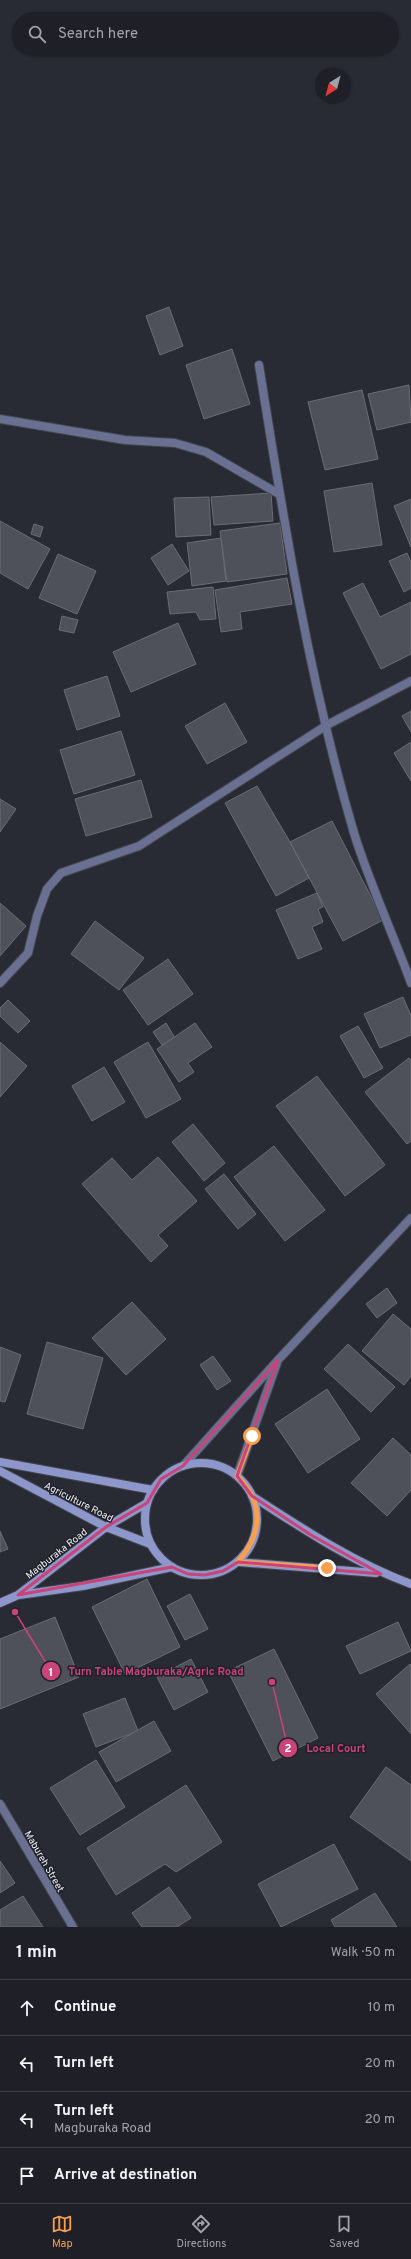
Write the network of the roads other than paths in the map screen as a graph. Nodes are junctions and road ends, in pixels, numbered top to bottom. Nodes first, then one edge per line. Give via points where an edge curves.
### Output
1 (259, 365) dead end
2 (0, 419) edge
3 (279, 494) junction
4 (411, 681) edge
5 (327, 725) junction
6 (0, 983) edge
7 (411, 983) edge
8 (411, 1218) edge
9 (278, 1360) junction
10 (0, 1462) edge
11 (183, 1466) junction
12 (0, 1471) edge
13 (237, 1476) junction
14 (153, 1490) junction
15 (252, 1496) junction
16 (147, 1503) junction
17 (106, 1527) junction
18 (150, 1544) junction
19 (238, 1562) junction
20 (172, 1567) junction
21 (381, 1574) junction
22 (411, 1584) edge
23 (18, 1595) junction
24 (0, 1603) edge
25 (0, 1804) edge
26 (73, 1927) edge

1 - 3 street
2 - 3 street via 125,440 175,443 206,452
3 - 5 street via 303,628
4 - 5 street
5 - 6 street via 139,846 61,873 47,889 28,953
5 - 7 street via 355,834
8 - 9 street
9 - 11 street
9 - 13 street
10 - 14 main road, Agriculture Road
11 - 13 main road via 202,1463 220,1466
11 - 14 main road via 171,1471
12 - 17 main road, Agriculture Road
13 - 15 main road
14 - 16 main road
15 - 19 main road via 257,1513 256,1532 249,1548
15 - 21 main road via 311,1535
16 - 17 main road, Magburaka Road
16 - 18 main road via 145,1524
17 - 18 main road, Agriculture Road
17 - 23 main road, Magburaka Road
18 - 20 main road
19 - 20 main road via 223,1571 206,1575 188,1574
19 - 21 main road via 300,1565
20 - 23 main road, Magburaka Road via 83,1586
21 - 22 main road
23 - 24 main road, Magburaka Road
25 - 26 street, Mabureh Street

